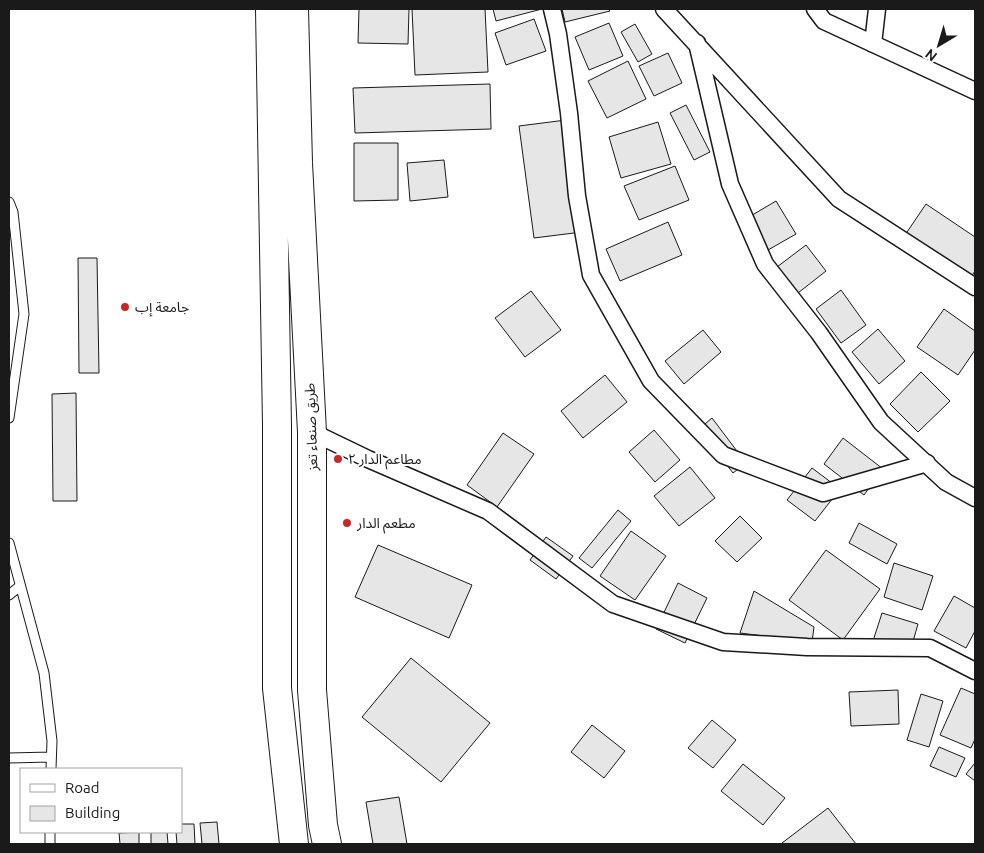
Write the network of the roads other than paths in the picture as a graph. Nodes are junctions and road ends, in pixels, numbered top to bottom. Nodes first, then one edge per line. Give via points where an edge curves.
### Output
1 (270, 9) edge
2 (294, 9) edge
3 (552, 9) edge
4 (664, 9) edge
5 (815, 9) edge
6 (877, 9) edge
7 (697, 43) junction
8 (873, 44) junction
9 (975, 91) edge
10 (9, 202) edge
11 (975, 287) edge
12 (9, 418) edge
13 (276, 426) junction
14 (312, 432) junction
15 (927, 463) junction
16 (975, 498) edge
17 (9, 544) edge
18 (20, 586) junction
19 (9, 595) edge
20 (975, 671) edge
21 (51, 757) junction
22 (9, 758) edge
23 (51, 768) edge
24 (294, 844) edge
25 (327, 844) edge

1 - 13 highway
2 - 14 highway, طريق صنعاء تعز via 298,163
3 - 15 street via 591,275 651,381 723,455 824,493
4 - 7 street
5 - 8 street via 824,21
6 - 8 street
7 - 11 street via 839,199
7 - 15 street via 730,184 766,264 881,422
8 - 9 street
10 - 12 lane via 13,212 24,314
13 - 14 highway
13 - 24 highway via 278,688
14 - 20 street via 488,511 613,604 723,642 807,648 930,648
14 - 25 highway, طريق صنعاء تعز via 312,690
15 - 16 street via 946,482
17 - 18 lane
18 - 19 lane
18 - 21 lane via 44,673
21 - 22 lane
21 - 23 lane

